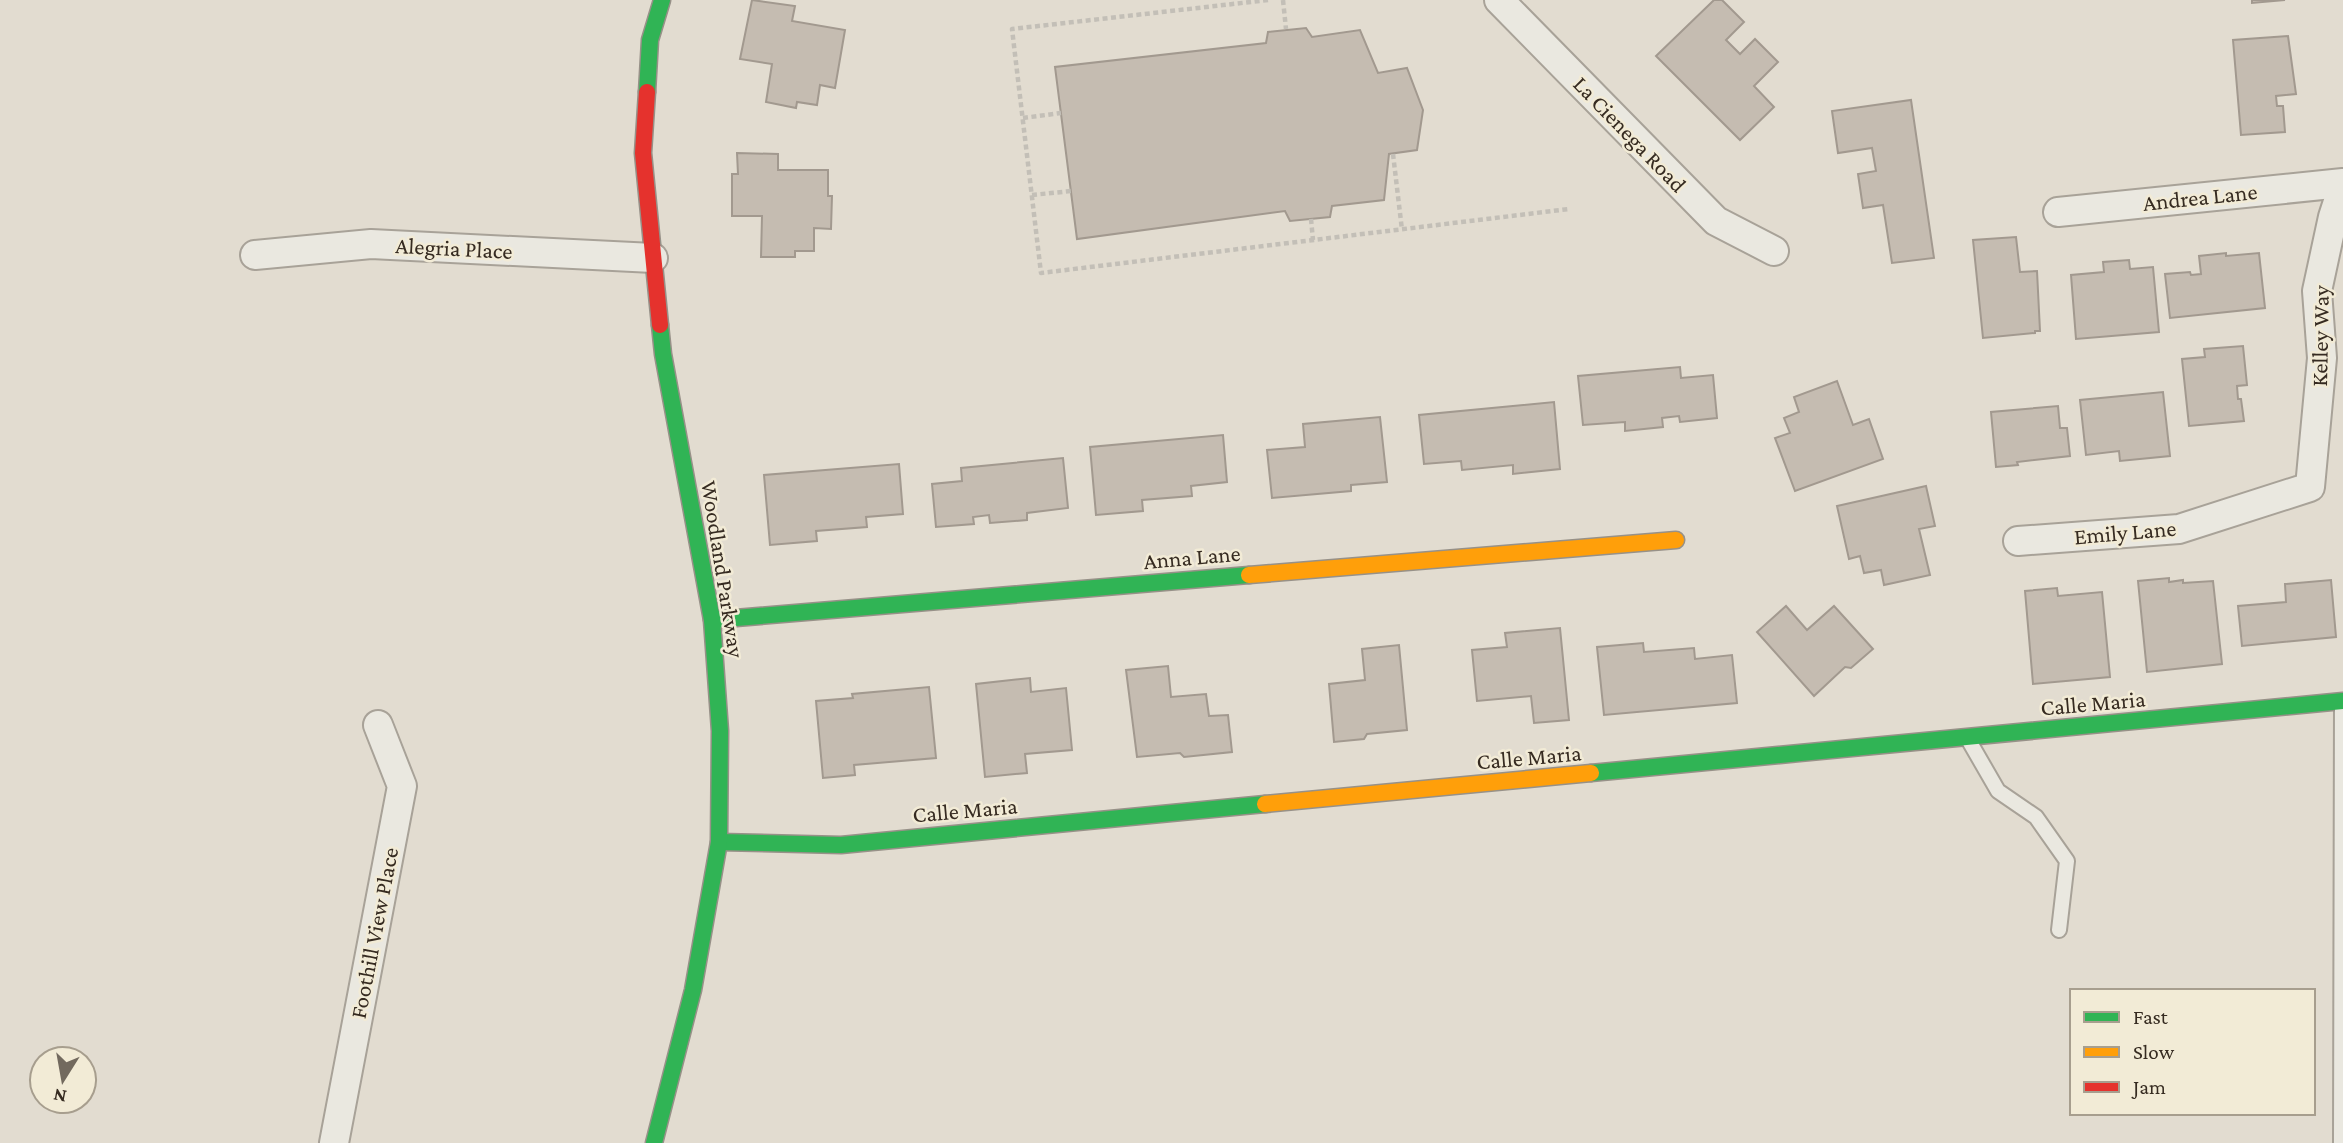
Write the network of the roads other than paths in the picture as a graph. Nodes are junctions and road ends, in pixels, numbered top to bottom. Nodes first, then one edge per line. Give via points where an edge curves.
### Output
1 (662, 0) edge
2 (1499, 0) edge
3 (2343, 185) edge
4 (2058, 212) dead end
5 (1774, 251) dead end
6 (255, 255) dead end
7 (653, 258) junction
8 (2310, 487) joint
9 (1676, 540) dead end
10 (2018, 541) dead end
11 (712, 620) junction
12 (2343, 701) edge
13 (378, 726) dead end
14 (1967, 737) junction
15 (719, 842) junction
16 (2059, 930) dead end
17 (334, 1143) edge
18 (654, 1143) edge
19 (2341, 1143) edge

1 - 7 street, Woodland Parkway via 650,40 643,153
2 - 5 street, La Cienega Road via 1716,221
3 - 4 street, Andrea Lane
3 - 8 street, Kelley Way via 2318,291 2322,358
6 - 7 street, Alegria Place via 371,244
7 - 11 street, Woodland Parkway via 663,354
8 - 10 street, Emily Lane via 2179,528
9 - 11 street, Anna Lane
11 - 15 street, Woodland Parkway via 720,731
12 - 14 street, Calle Maria
12 - 19 lane
13 - 17 street, Foothill View Place via 402,786
14 - 15 street, Calle Maria via 841,845
14 - 16 lane via 1998,792 2036,817 2067,862
15 - 18 street, Woodland Parkway via 693,990

